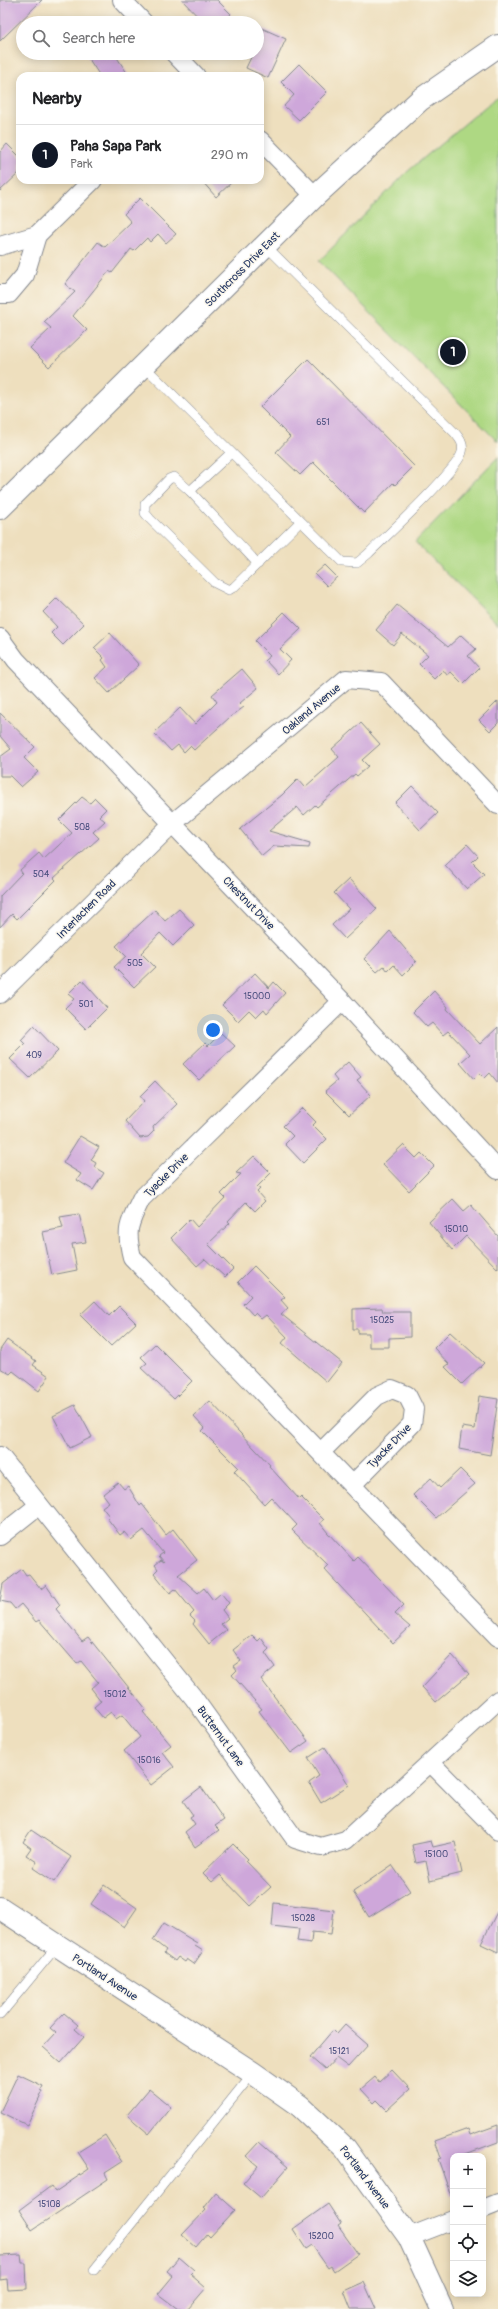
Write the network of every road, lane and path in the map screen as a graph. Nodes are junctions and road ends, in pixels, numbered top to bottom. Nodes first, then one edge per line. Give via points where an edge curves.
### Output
1 (122, 0) edge
2 (137, 16) edge
3 (498, 46) edge
4 (181, 60) edge
5 (192, 72) edge
6 (264, 144) edge
7 (89, 184) edge
8 (316, 196) junction
9 (37, 235) junction
10 (0, 246) edge
11 (266, 246) junction
12 (0, 294) edge
13 (144, 366) junction
14 (231, 453) junction
15 (190, 491) junction
16 (0, 508) edge
17 (300, 522) junction
18 (258, 564) junction
19 (0, 638) edge
20 (498, 805) edge
21 (173, 823) junction
22 (0, 994) edge
23 (342, 1001) junction
24 (498, 1170) edge
25 (322, 1451) junction
26 (0, 1456) edge
27 (352, 1485) junction
28 (40, 1505) junction
29 (0, 1536) edge
30 (498, 1637) edge
31 (498, 1700) edge
32 (431, 1763) junction
33 (498, 1831) edge
34 (0, 1908) edge
35 (57, 1946) junction
36 (0, 2015) edge
37 (253, 2072) junction
38 (498, 2203) edge
39 (486, 2208) edge
40 (450, 2221) edge
41 (409, 2237) junction
42 (94, 2270) dead end
43 (442, 2309) edge

1 - 2 street
3 - 8 street, Southcross Drive East via 420,100
4 - 5 street
6 - 8 street
7 - 9 street
8 - 11 street, Southcross Drive East
9 - 10 street
9 - 12 street via 25,274 9,294
11 - 13 street, Southcross Drive East
11 - 17 lane via 462,442 462,453 449,473 358,563 342,562
13 - 14 lane
13 - 16 street, Southcross Drive East
14 - 15 lane
14 - 17 lane
15 - 18 lane
15 - 18 lane via 174,477 149,499 145,504 145,513 222,588 229,590 234,587
17 - 18 lane
19 - 21 street, Chestnut Drive via 16,660
20 - 21 street, Oakland Avenue via 381,682 346,679
21 - 22 street, Interlachen Road
21 - 23 street, Chestnut Drive
23 - 24 street, Chestnut Drive
23 - 25 street, Tyacke Drive via 141,1199 132,1217 127,1236 132,1257
25 - 27 street, Tyacke Drive
25 - 27 street, Tyacke Drive via 376,1396 392,1389 407,1395 414,1409 412,1424
26 - 28 street, Butternut Lane
27 - 30 street, Tyacke Drive
28 - 29 street
28 - 32 street, Butternut Lane via 193,1697 295,1839 321,1847 346,1840
31 - 32 street, Butternut Lane
32 - 33 street
34 - 35 street, Portland Avenue
35 - 36 lane
35 - 37 street, Portland Avenue
37 - 41 street, Portland Avenue via 300,2106 345,2148
37 - 42 lane
38 - 39 street
40 - 41 street
41 - 43 street, Portland Avenue

